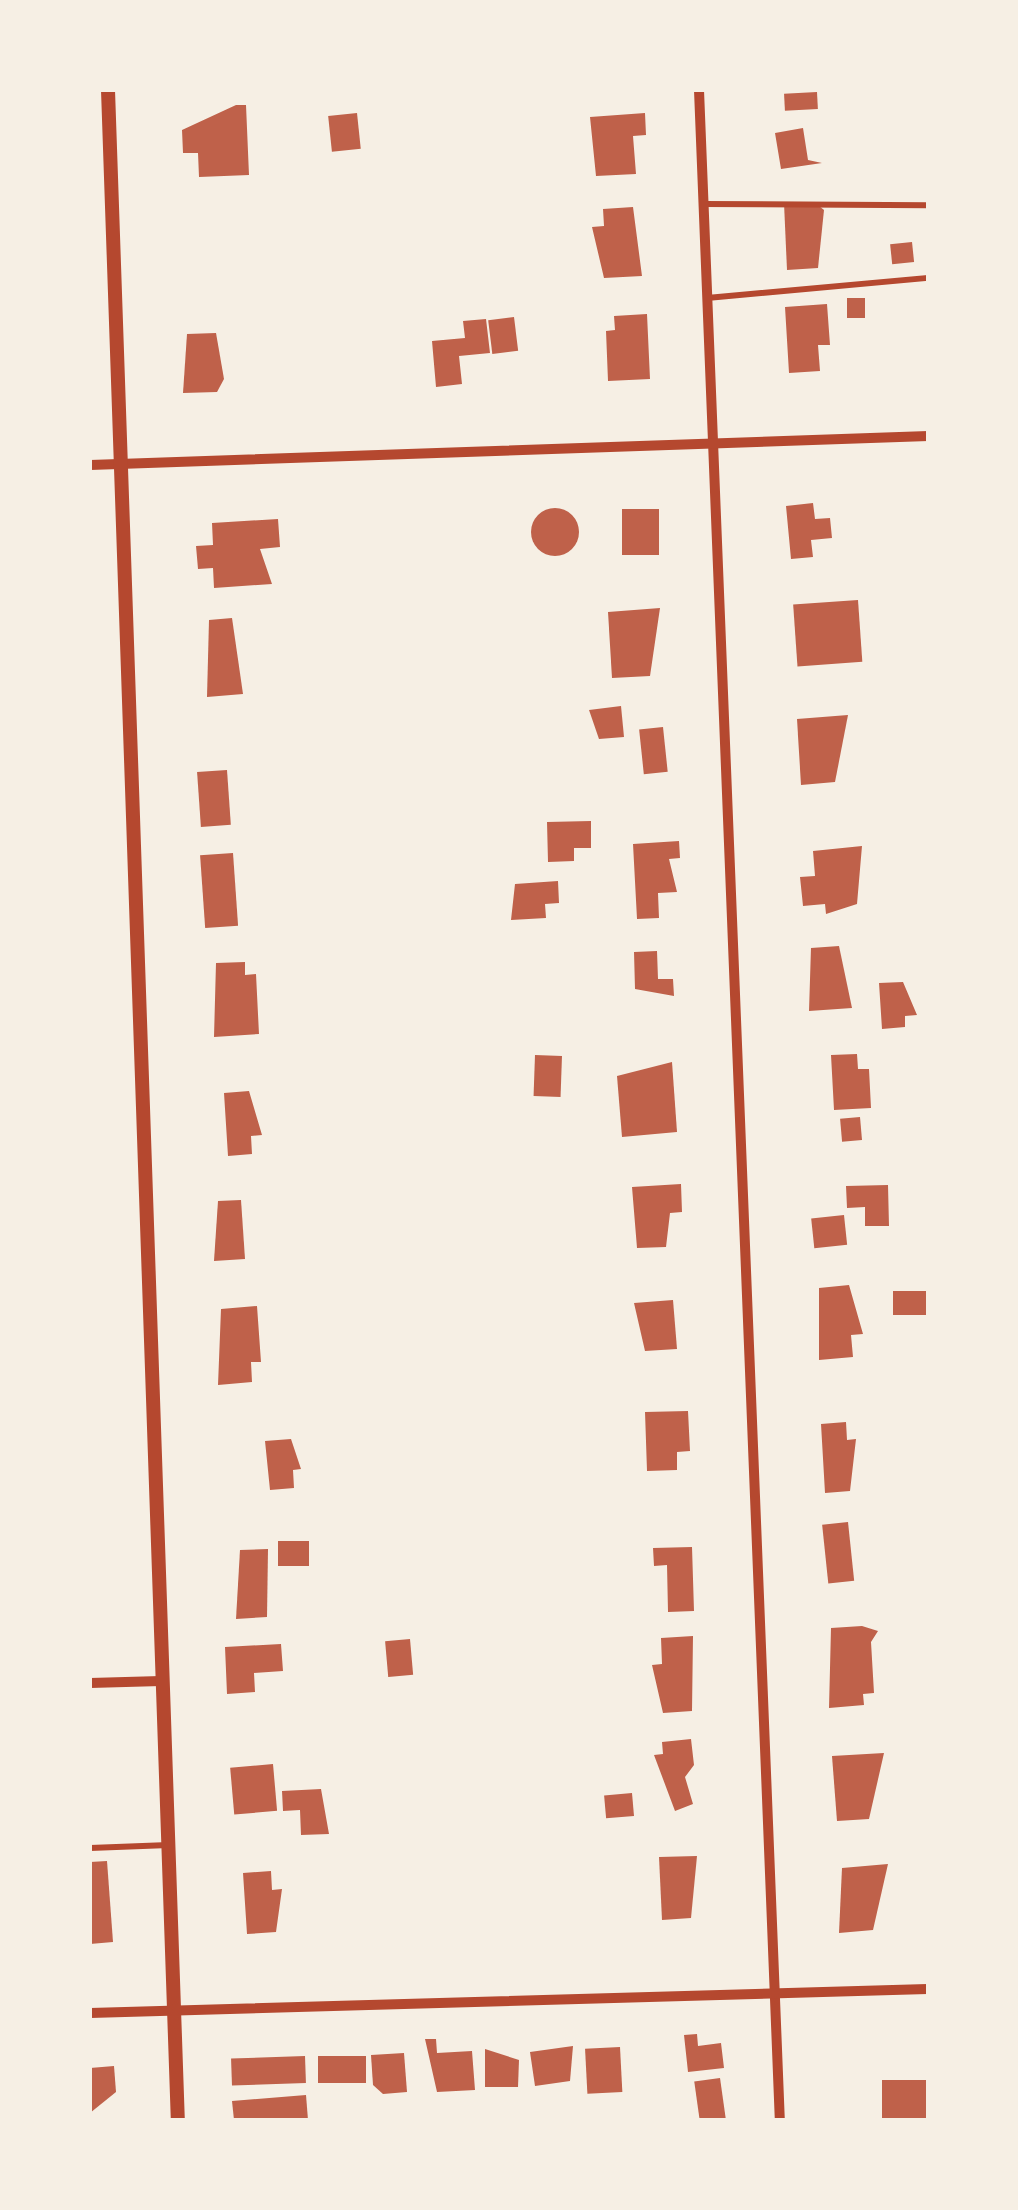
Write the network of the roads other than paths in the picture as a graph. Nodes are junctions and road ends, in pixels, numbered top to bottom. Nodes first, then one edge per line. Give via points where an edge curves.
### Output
1 (108, 90) edge
2 (699, 90) edge
3 (702, 204) junction
4 (928, 204) edge
5 (928, 278) edge
6 (706, 298) junction
7 (928, 436) edge
8 (710, 442) junction
9 (121, 464) junction
10 (90, 466) edge
11 (162, 1682) junction
12 (90, 1683) edge
13 (169, 1845) junction
14 (90, 1848) edge
15 (928, 1989) edge
16 (774, 1995) junction
17 (175, 2010) junction
18 (90, 2013) edge
19 (178, 2120) edge
20 (780, 2120) edge

1 - 9 street
2 - 3 street
3 - 4 lane
3 - 6 street
5 - 6 lane
6 - 8 street
7 - 8 street
8 - 9 street
8 - 16 street
9 - 10 street
9 - 11 street
11 - 12 street
11 - 13 street
13 - 14 lane
13 - 17 street
15 - 16 street
16 - 17 street
16 - 20 street
17 - 18 street
17 - 19 street

